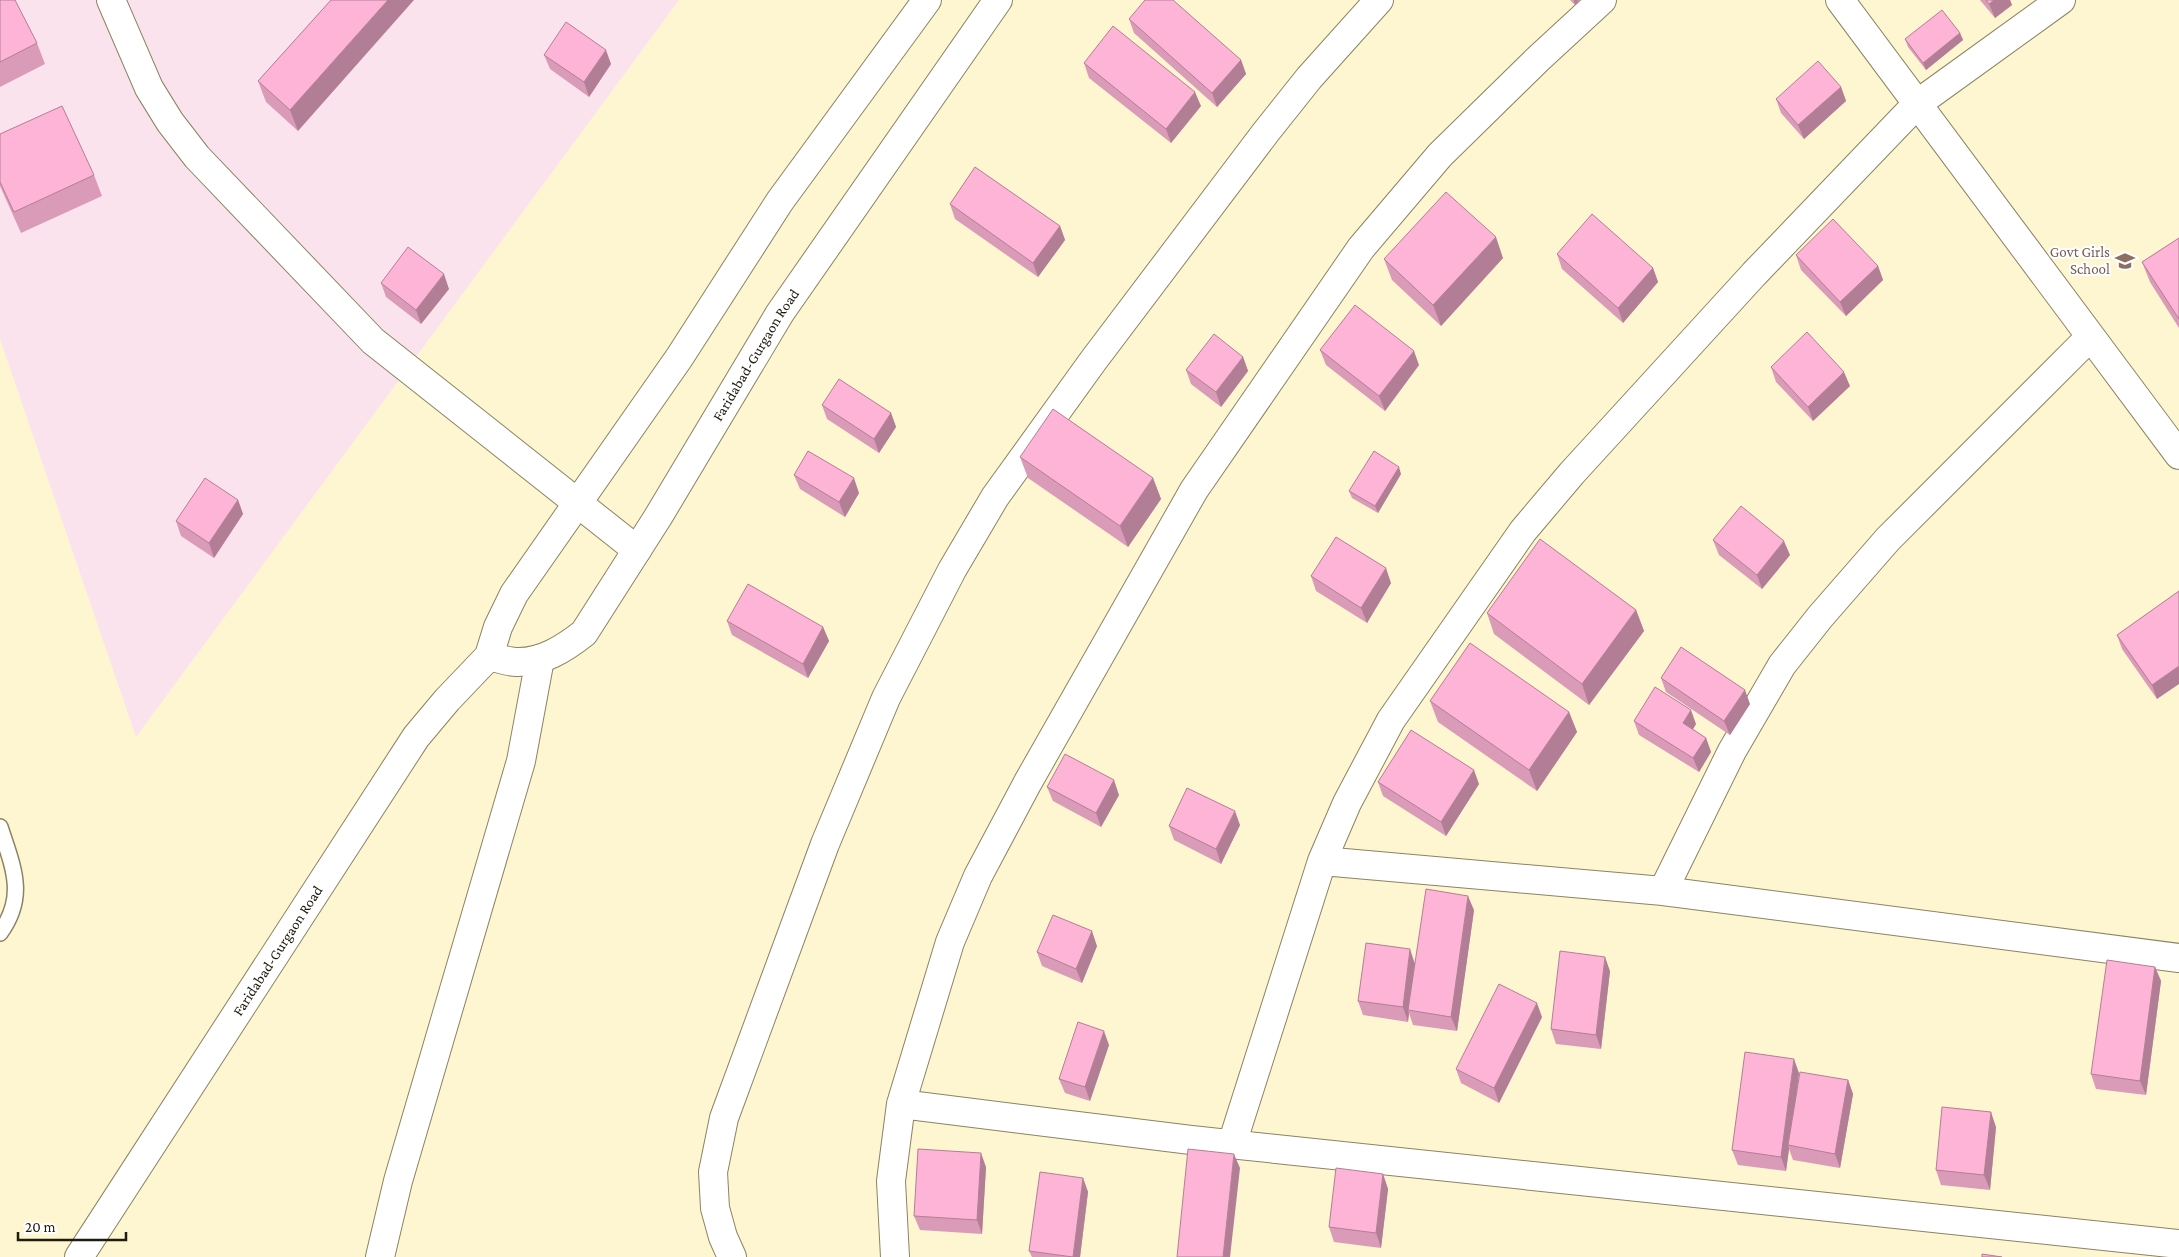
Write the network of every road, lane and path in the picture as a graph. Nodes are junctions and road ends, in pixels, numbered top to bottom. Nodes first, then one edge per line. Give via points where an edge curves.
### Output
1 (111, 0) edge
2 (927, 0) edge
3 (998, 0) edge
4 (1380, 0) edge
5 (1602, 0) edge
6 (1840, 0) edge
7 (2060, 0) edge
8 (1918, 104) junction
9 (2090, 337) junction
10 (2179, 455) edge
11 (578, 504) junction
12 (637, 550) junction
13 (489, 656) junction
14 (540, 658) junction
15 (0, 827) edge
16 (1322, 861) junction
17 (1663, 891) junction
18 (0, 934) edge
19 (2179, 958) edge
20 (901, 1104) junction
21 (1232, 1144) junction
22 (2179, 1244) edge
23 (79, 1257) edge
24 (380, 1257) edge
25 (732, 1257) edge
26 (895, 1257) edge

1 - 11 street via 149,88 197,157 373,341
2 - 11 street, Faridabad-Gurgaon Road via 780,201 680,358
3 - 12 street, Faridabad-Gurgaon Road via 780,313
4 - 25 street via 1309,78 1266,132 1093,361 995,498 952,570 890,690 825,844 724,1118 712,1172 715,1208
5 - 20 street via 1440,155 1361,248 1194,490 978,876 950,942
6 - 8 street
7 - 8 street
8 - 9 street
8 - 16 street via 1754,274 1523,531 1391,720 1347,803
9 - 10 street
9 - 17 street via 1888,539 1788,658 1732,750
11 - 12 street
11 - 13 street, Faridabad-Gurgaon Road via 514,594 498,626
12 - 14 street, Faridabad-Gurgaon Road via 584,633 566,647
13 - 14 street, Faridabad-Gurgaon Road via 517,662
13 - 23 street, Faridabad-Gurgaon Road via 416,737
14 - 24 street via 520,761 398,1181
15 - 18 lane via 17,880 16,903
16 - 17 street
16 - 21 street
17 - 19 street
20 - 21 street
20 - 26 street via 891,1181
21 - 22 street

